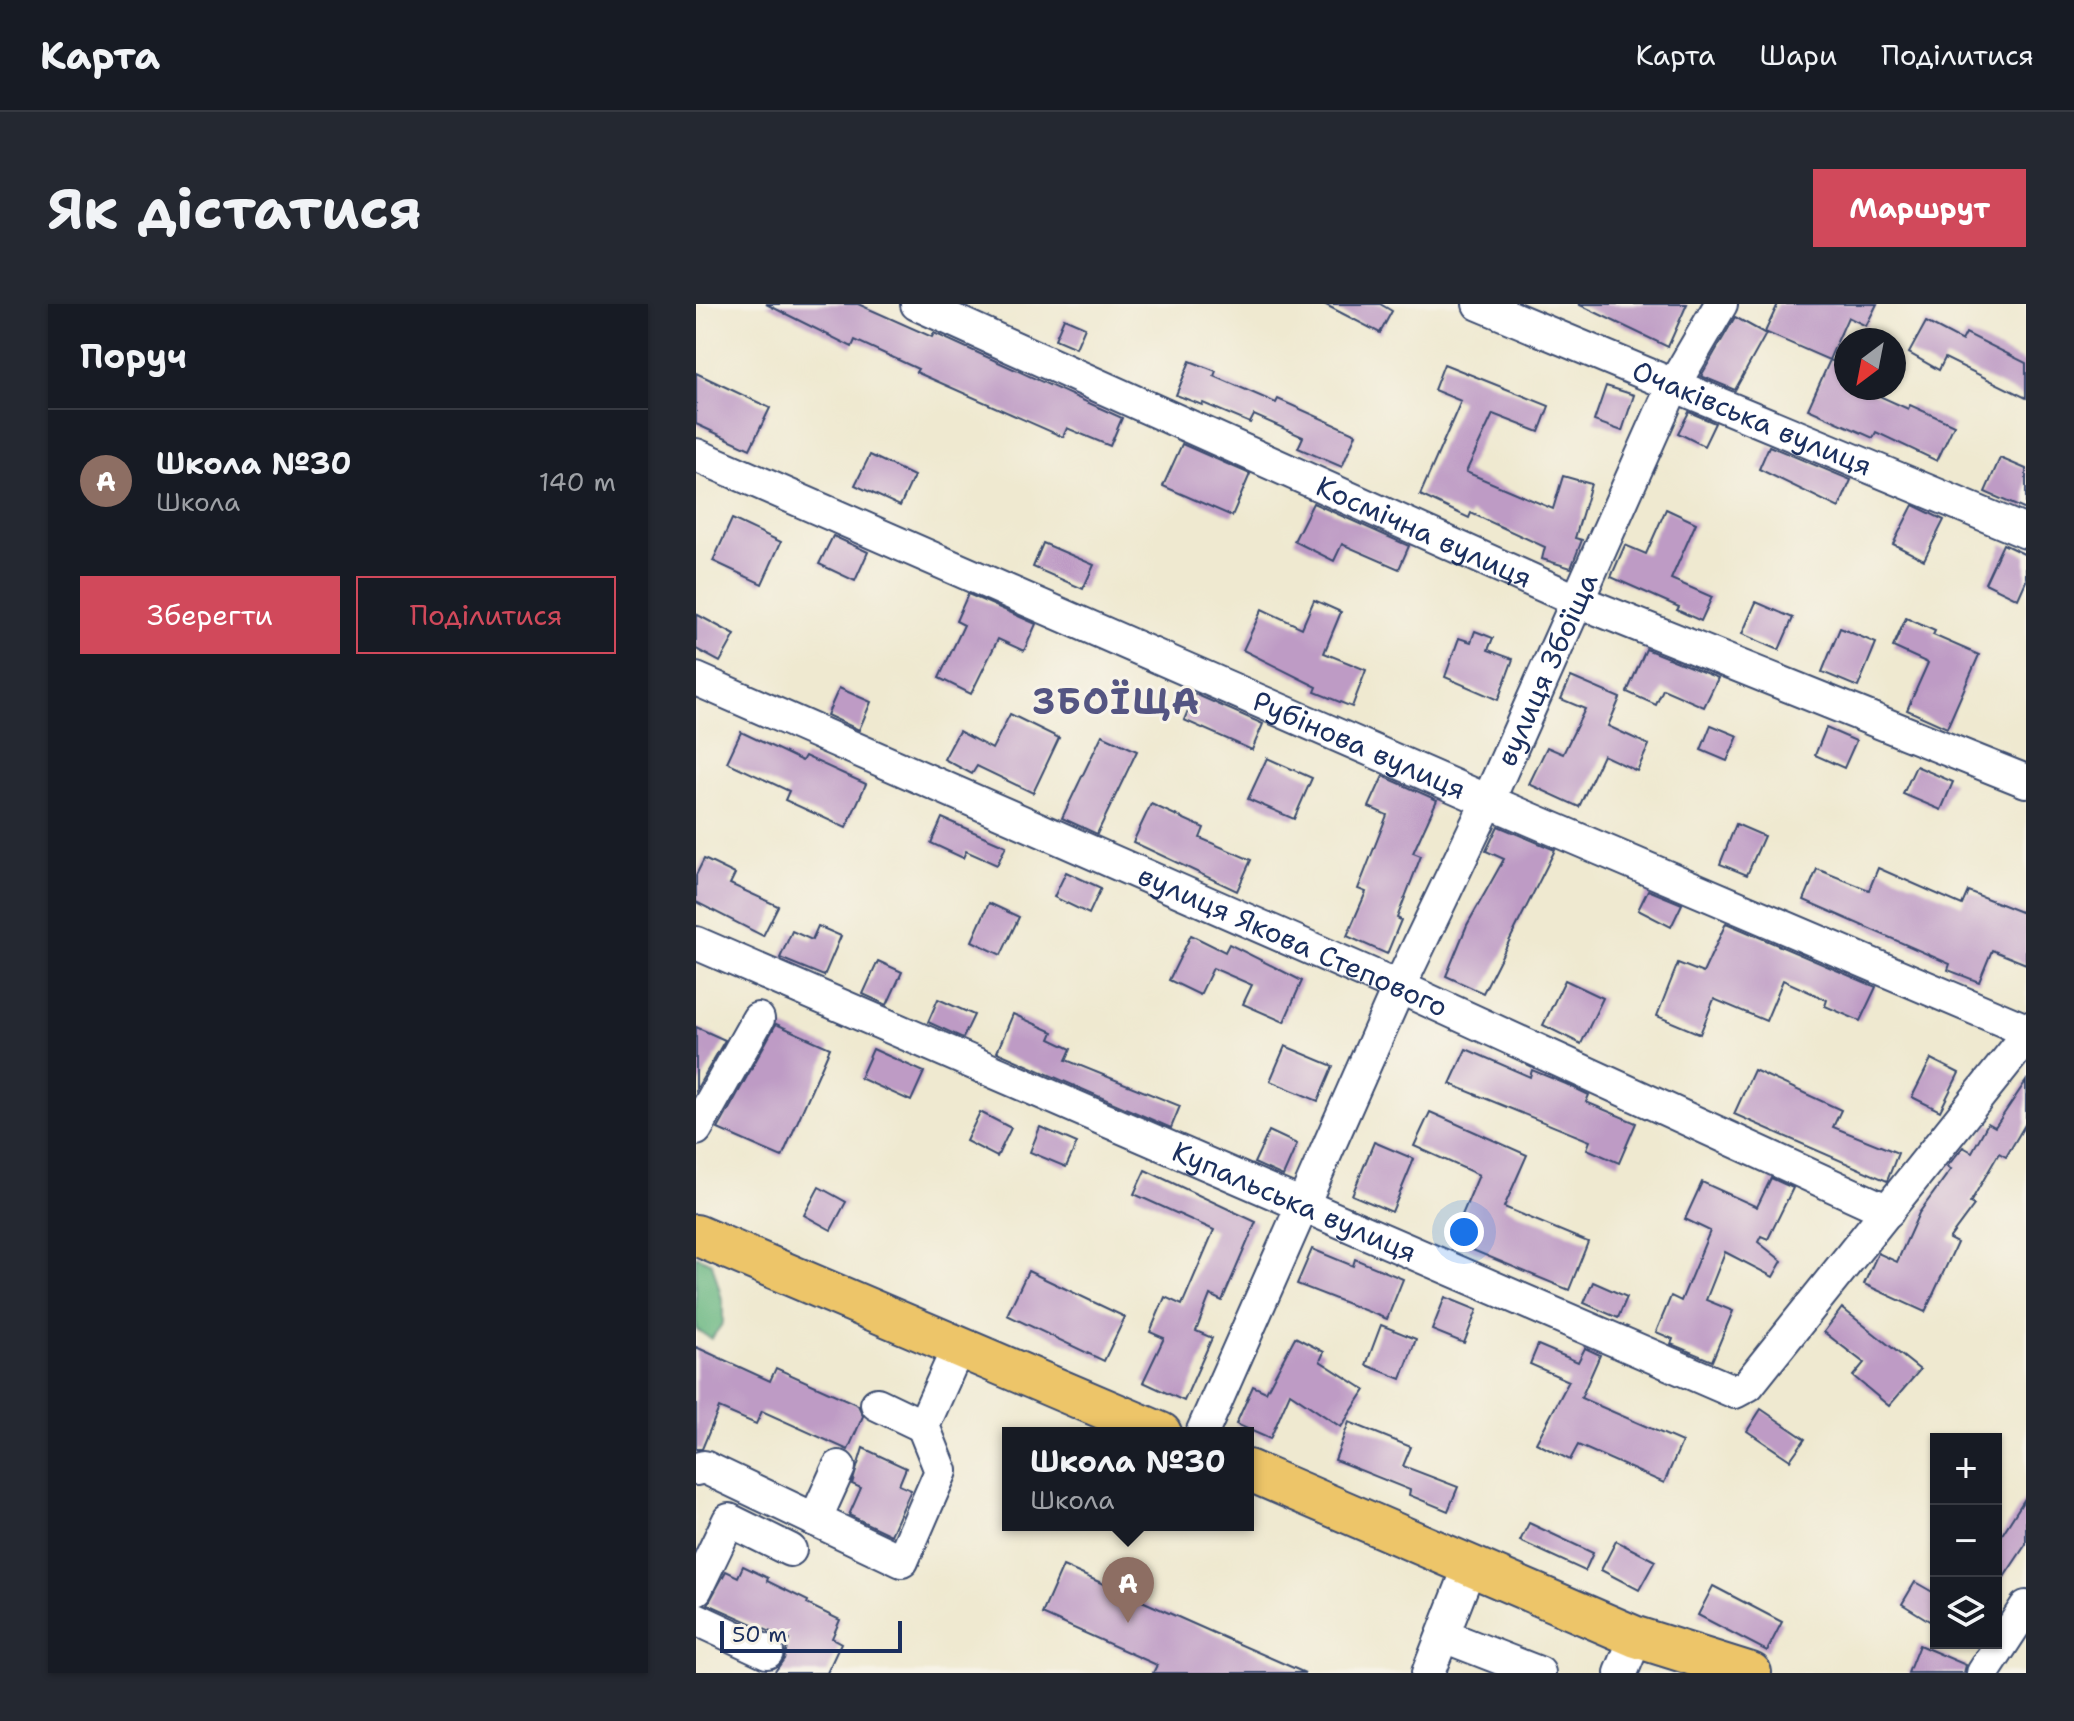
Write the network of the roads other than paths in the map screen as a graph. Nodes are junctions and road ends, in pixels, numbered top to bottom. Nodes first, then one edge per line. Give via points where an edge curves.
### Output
1 (917, 304) edge
2 (1479, 304) edge
3 (1721, 304) edge
4 (1673, 386) junction
5 (696, 455) edge
6 (2026, 532) edge
7 (1578, 601) junction
8 (696, 679) edge
9 (2026, 781) edge
10 (1488, 801) junction
11 (696, 943) edge
12 (1399, 987) junction
13 (758, 1019) dead end
14 (2026, 1030) edge
15 (2026, 1037) edge
16 (696, 1129) edge
17 (1302, 1205) junction
18 (1888, 1211) junction
19 (696, 1235) edge
20 (958, 1348) junction
21 (877, 1404) dead end
22 (923, 1426) junction
23 (1147, 1427) edge
24 (1205, 1427) edge
25 (839, 1467) dead end
26 (696, 1469) edge
27 (1254, 1473) edge
28 (815, 1520) junction
29 (790, 1550) dead end
30 (1470, 1566) junction
31 (696, 1589) edge
32 (2026, 1607) edge
33 (696, 1619) edge
34 (1444, 1636) junction
35 (767, 1652) dead end
36 (1629, 1655) edge
37 (1428, 1673) edge
38 (1539, 1673) edge
39 (1751, 1673) edge
40 (1983, 1673) edge

1 - 7 street, Космічна вулиця
2 - 4 street, Очаківська вулиця
3 - 4 street, вулиця Збоїща
4 - 6 street, Очаківська вулиця
4 - 7 street, вулиця Збоїща
5 - 10 street, Рубінова вулиця
7 - 9 street, Космічна вулиця
7 - 10 street, вулиця Збоїща
8 - 12 street, вулиця Якова Степового
10 - 12 street, вулиця Збоїща
10 - 14 street, Рубінова вулиця
11 - 17 street, Купальська вулиця
12 - 17 street, вулиця Збоїща
12 - 18 street, вулиця Якова Степового
13 - 16 street
15 - 18 street, Купальська вулиця
17 - 18 street, Купальська вулиця via 1735,1392 1748,1385
17 - 24 street, вулиця Збоїща
19 - 20 main road
20 - 22 street
20 - 23 main road
21 - 22 street
22 - 28 street via 941,1471 902,1561
25 - 28 street
26 - 28 street via 704,1467
27 - 30 main road
29 - 31 street via 729,1520
30 - 34 street
30 - 36 main road
32 - 40 street
33 - 35 street
34 - 37 street
34 - 38 street
36 - 39 main road

